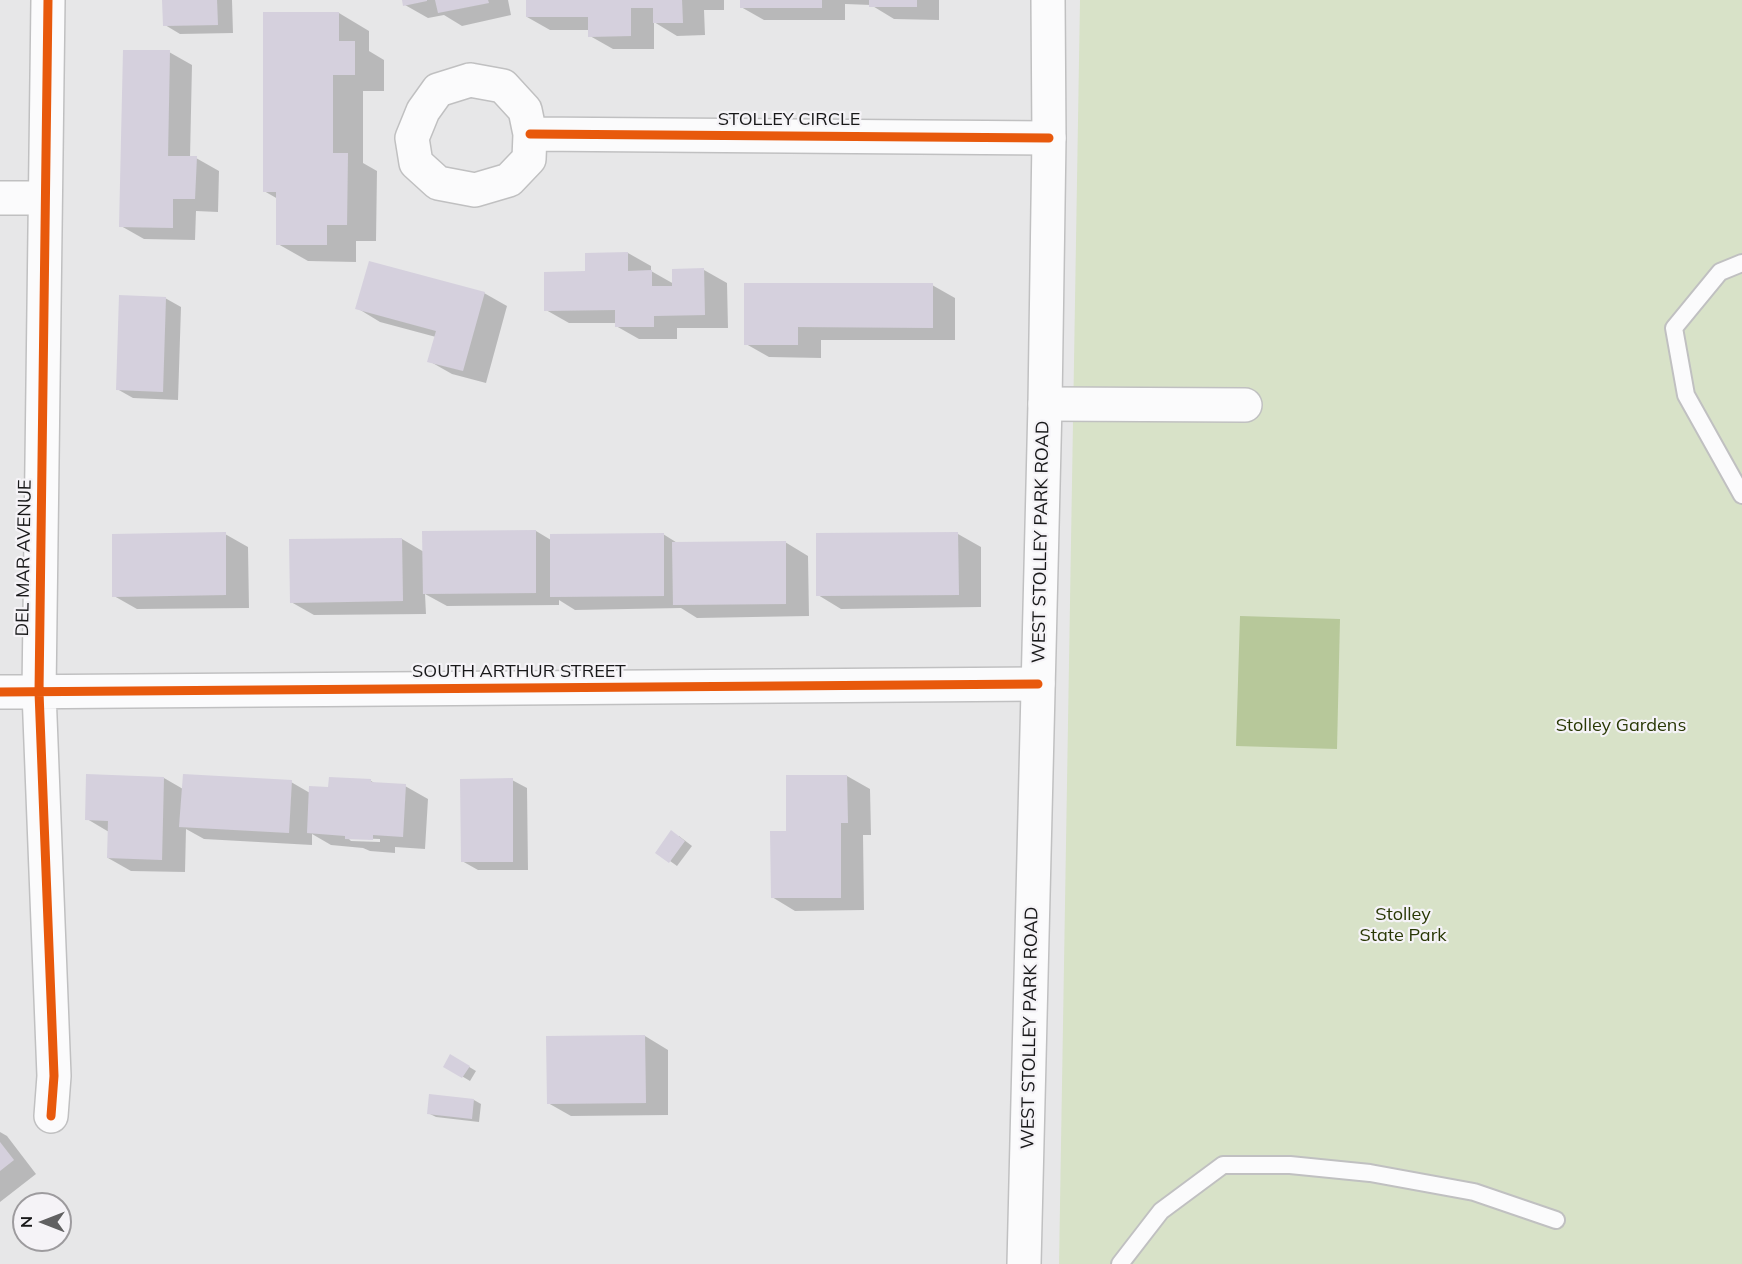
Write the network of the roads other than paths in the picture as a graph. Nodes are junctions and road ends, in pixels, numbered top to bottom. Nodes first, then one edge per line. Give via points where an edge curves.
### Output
1 (48, 0) edge
2 (1048, 0) edge
3 (530, 134) dead end
4 (1049, 138) junction
5 (0, 198) edge
6 (45, 198) junction
7 (1742, 263) edge
8 (1045, 404) junction
9 (1245, 405) dead end
10 (1742, 495) edge
11 (1038, 684) junction
12 (0, 692) edge
13 (39, 692) junction
14 (51, 1116) dead end
15 (1556, 1220) dead end
16 (1024, 1264) edge
17 (1120, 1264) edge

1 - 6 street, DEL MAR AVENUE
2 - 4 street, WEST STOLLEY PARK ROAD
3 - 4 street, STOLLEY CIRCLE
4 - 8 street, WEST STOLLEY PARK ROAD
5 - 6 street
6 - 13 street, DEL MAR AVENUE
7 - 10 lane via 1720,272 1674,328 1686,395
8 - 9 street
8 - 11 street, WEST STOLLEY PARK ROAD
11 - 13 street, SOUTH ARTHUR STREET
11 - 16 street, WEST STOLLEY PARK ROAD
12 - 13 street, SOUTH ARTHUR STREET
13 - 14 street, DEL MAR AVENUE via 54,1076
15 - 17 lane via 1474,1192 1370,1173 1222,1165 1161,1211

